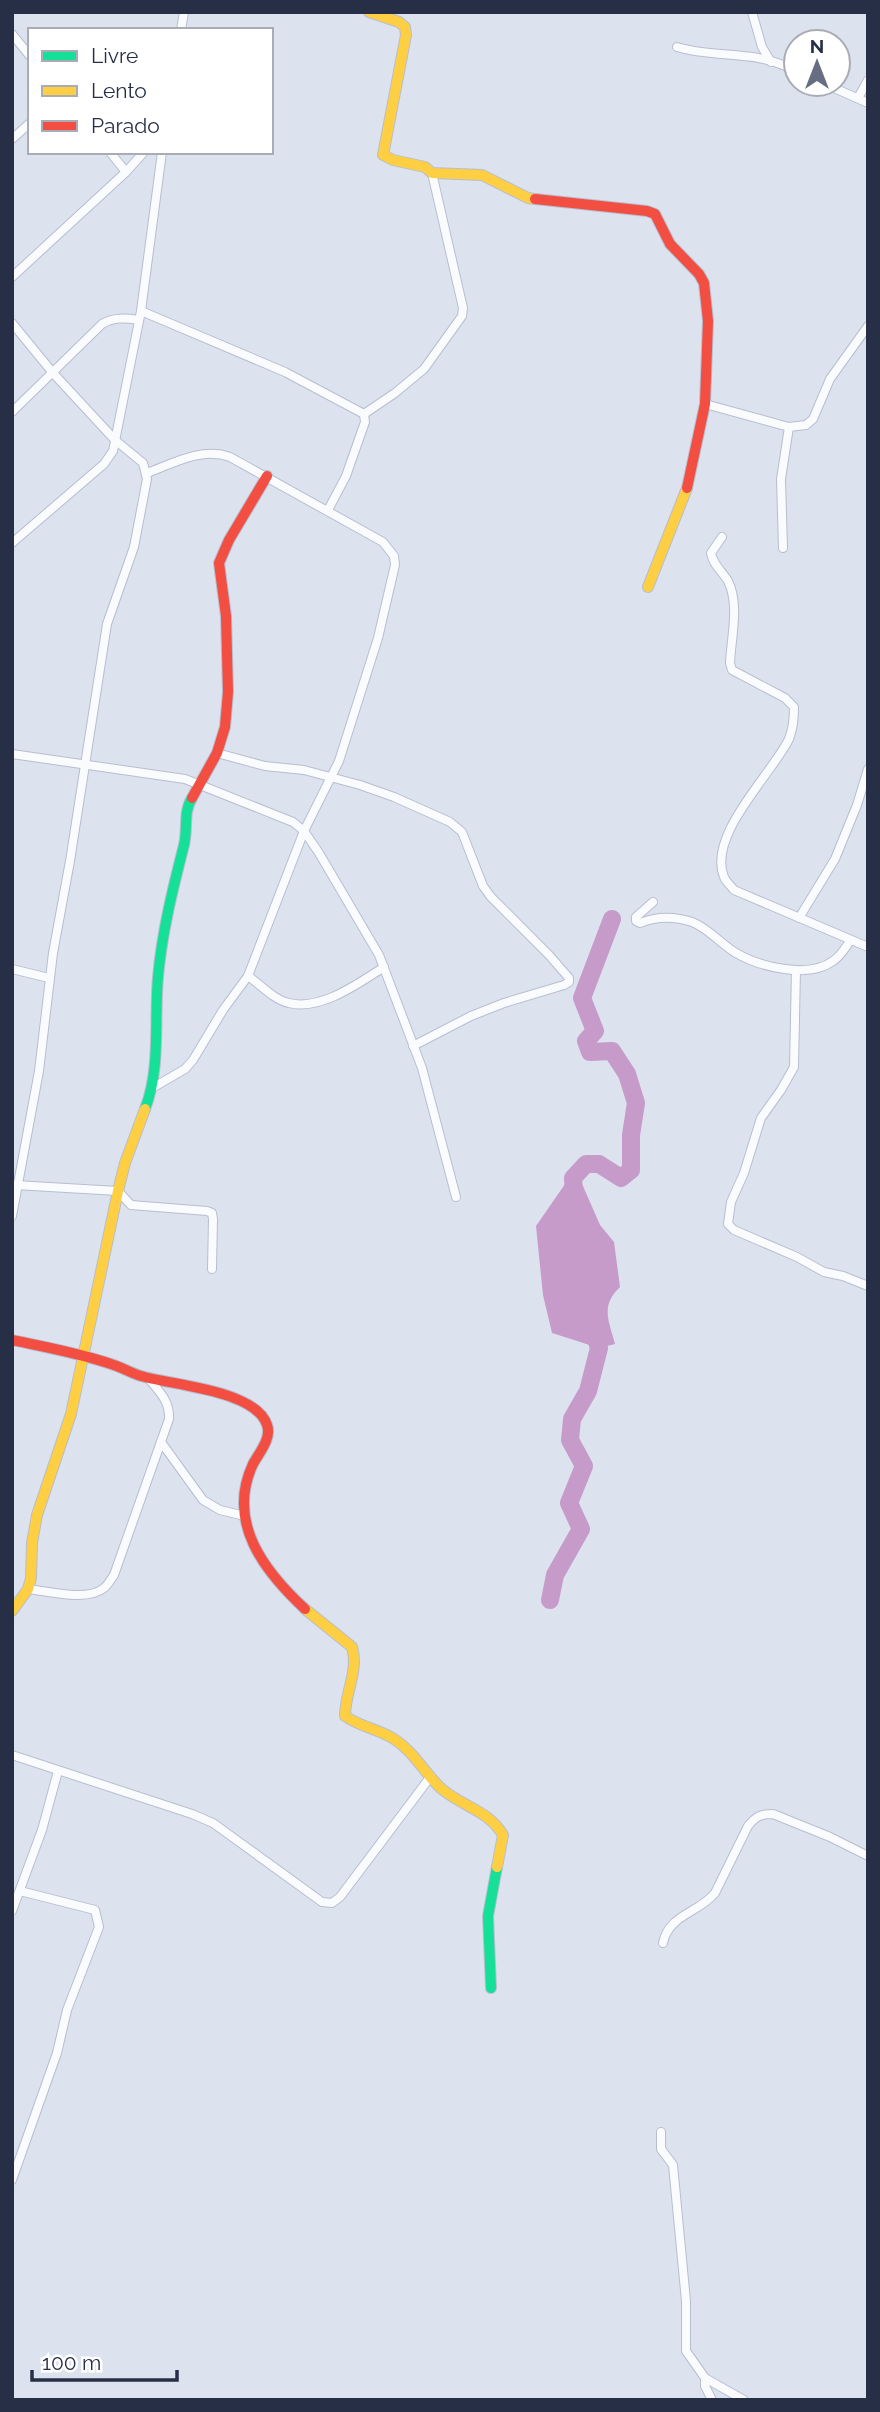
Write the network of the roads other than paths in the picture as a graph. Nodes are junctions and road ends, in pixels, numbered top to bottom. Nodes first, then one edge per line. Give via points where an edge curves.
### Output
1 (369, 12) edge
2 (752, 12) edge
3 (12, 34) edge
4 (677, 47) dead end
5 (28, 54) edge
6 (771, 62) junction
7 (782, 66) edge
8 (868, 80) edge
9 (852, 95) edge
10 (858, 98) junction
11 (868, 103) edge
12 (28, 125) edge
13 (12, 139) edge
14 (112, 154) edge
15 (142, 154) edge
16 (162, 154) edge
17 (126, 172) junction
18 (432, 173) junction
19 (12, 277) edge
20 (140, 316) junction
21 (12, 323) edge
22 (868, 326) edge
23 (53, 373) junction
24 (705, 404) junction
25 (12, 412) edge
26 (364, 414) junction
27 (789, 427) junction
28 (116, 440) junction
29 (147, 473) junction
30 (267, 476) junction
31 (328, 510) junction
32 (722, 537) dead end
33 (12, 543) edge
34 (783, 548) dead end
35 (648, 587) dead end
36 (218, 753) junction
37 (12, 754) edge
38 (84, 764) junction
39 (868, 769) edge
40 (330, 778) junction
41 (200, 783) junction
42 (304, 831) junction
43 (653, 902) dead end
44 (799, 918) junction
45 (850, 941) junction
46 (868, 947) edge
47 (384, 967) junction
48 (12, 969) edge
49 (796, 970) junction
50 (248, 976) junction
51 (49, 978) junction
52 (413, 1046) junction
53 (154, 1087) junction
54 (15, 1185) edge
55 (118, 1191) junction
56 (456, 1197) dead end
57 (12, 1216) edge
58 (212, 1269) dead end
59 (868, 1286) edge
60 (12, 1340) edge
61 (82, 1356) junction
62 (148, 1378) junction
63 (161, 1442) junction
64 (245, 1516) junction
65 (28, 1588) junction
66 (12, 1611) edge
67 (12, 1755) edge
68 (58, 1771) junction
69 (431, 1776) junction
70 (868, 1856) edge
71 (20, 1891) junction
72 (12, 1912) edge
73 (663, 1943) dead end
74 (491, 1988) dead end
75 (661, 2132) dead end
76 (12, 2180) edge
77 (705, 2378) junction
78 (712, 2400) edge
79 (744, 2400) edge

1 - 18 street via 399,22 406,34 383,155
2 - 6 street
3 - 5 street
4 - 6 street
6 - 7 street
8 - 10 street
9 - 10 street
10 - 11 street
12 - 13 street
14 - 17 street
15 - 17 street
16 - 20 street
17 - 19 street
18 - 24 street via 482,175 528,198 655,214 670,244 704,283 708,321
18 - 26 street via 462,316 424,369
20 - 23 street via 102,324
20 - 26 street via 285,372
20 - 28 street
21 - 23 street
22 - 27 street via 830,379 813,418 806,425
23 - 25 street
23 - 28 street
24 - 27 street
24 - 35 street via 690,480
26 - 31 street via 346,476
27 - 34 street via 781,479
28 - 29 street
28 - 33 street via 104,464
29 - 30 street via 217,452
29 - 38 street via 134,547 107,624
30 - 31 street
30 - 36 street via 219,563 228,692
31 - 40 street via 383,542 394,555 395,565 361,694
32 - 44 street via 711,553 733,598 732,670 794,707 789,738 729,830 722,859 724,878 734,890
36 - 40 street
36 - 41 street
37 - 38 street
38 - 41 street
38 - 51 street
39 - 44 street via 835,859
40 - 42 street
40 - 52 street via 394,797 462,832 491,897 569,978 564,985 482,1012
41 - 42 street via 293,822
41 - 53 street via 184,817 185,841 158,975
42 - 47 street
42 - 50 street
43 - 49 street via 636,921 665,917 689,921 747,958
44 - 45 street
45 - 46 street
45 - 49 street via 831,963
47 - 50 street via 339,995 307,1004 279,999
47 - 52 street
48 - 51 street
49 - 59 street via 794,1067 761,1118 727,1224 824,1272
50 - 53 street via 193,1060
51 - 54 street via 39,1071
52 - 56 street
53 - 55 street
54 - 55 street
54 - 57 street
55 - 58 street via 131,1205 212,1213
55 - 61 street
60 - 61 street
61 - 62 street
61 - 65 street via 71,1414 37,1515
62 - 63 street via 170,1408
62 - 64 street via 218,1393 262,1414 269,1433 250,1471
63 - 64 street via 203,1500
63 - 65 street via 114,1575 104,1589 72,1595
64 - 69 street via 265,1569 352,1647 356,1667 344,1704 345,1716 407,1748
65 - 66 street
67 - 68 street
68 - 69 street via 213,1823 322,1902 332,1903
68 - 71 street
69 - 74 street via 456,1799 498,1824 503,1835 488,1916
70 - 73 street via 773,1814 755,1817 715,1892 671,1924
71 - 72 street
71 - 76 street via 95,1910 99,1927
75 - 77 street via 661,2149 673,2165 686,2351
77 - 78 street
77 - 79 street

